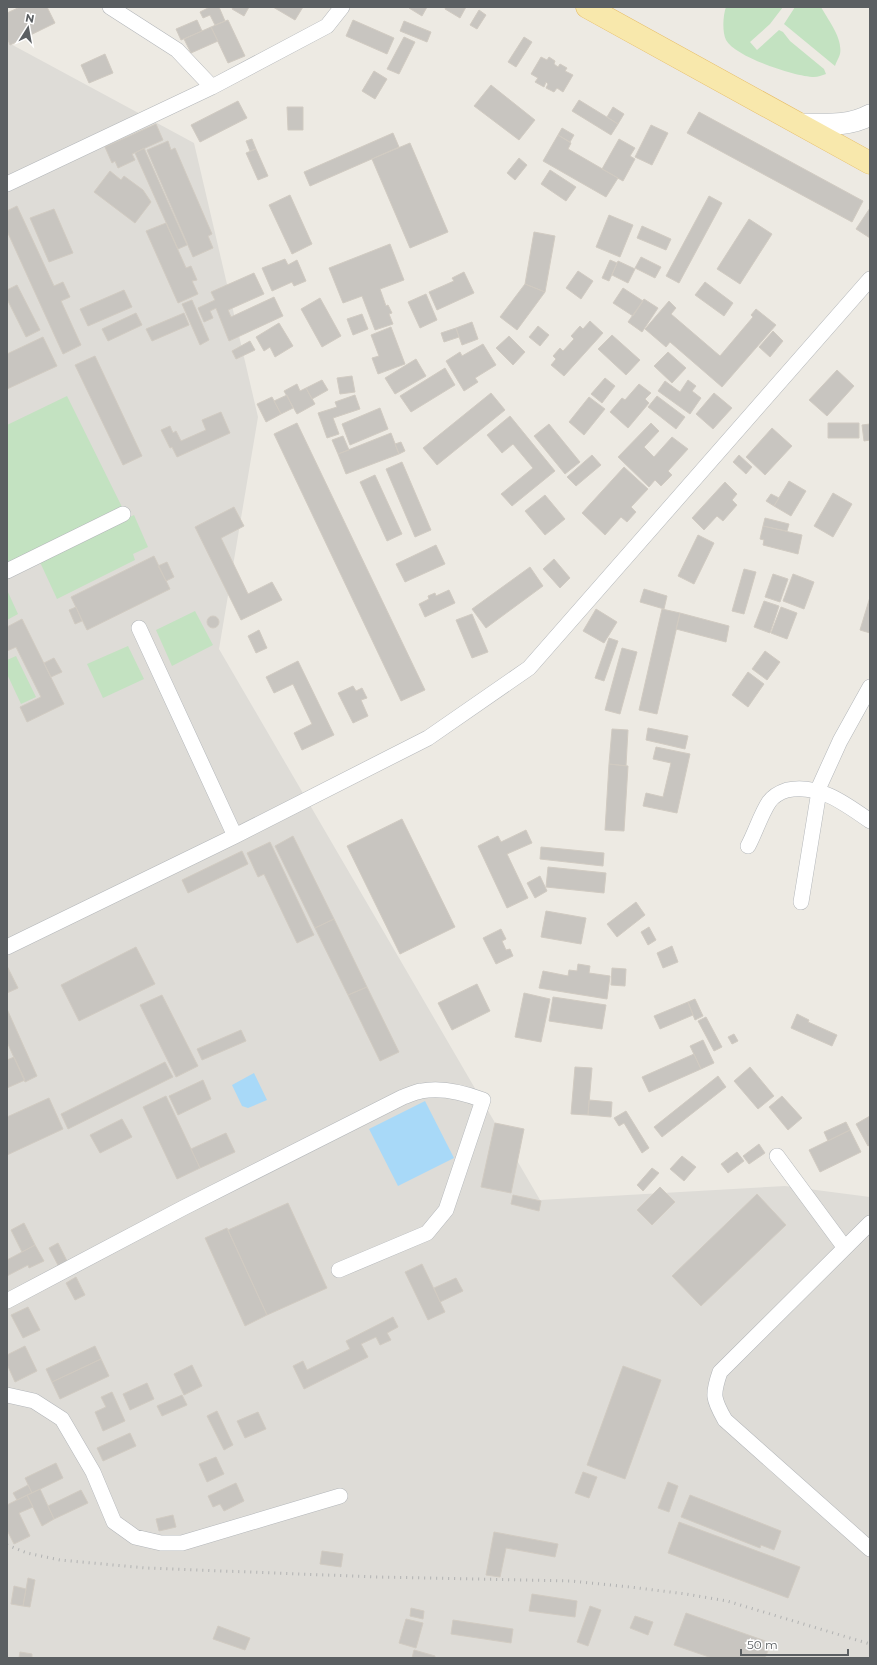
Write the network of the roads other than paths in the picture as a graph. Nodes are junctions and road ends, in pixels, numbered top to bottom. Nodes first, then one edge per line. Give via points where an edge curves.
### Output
1 (110, 7) edge
2 (342, 7) edge
3 (587, 7) edge
4 (212, 87) junction
5 (870, 115) edge
6 (800, 124) junction
7 (870, 162) edge
8 (7, 184) edge
9 (870, 279) edge
10 (124, 514) dead end
11 (7, 571) edge
12 (139, 628) dead end
13 (870, 687) edge
14 (819, 790) junction
15 (870, 821) edge
16 (235, 836) junction
17 (748, 846) dead end
18 (801, 902) dead end
19 (7, 947) edge
20 (777, 1156) dead end
21 (870, 1223) edge
22 (845, 1248) junction
23 (339, 1270) dead end
24 (7, 1301) edge
25 (7, 1395) edge
26 (340, 1496) dead end
27 (870, 1549) edge

1 - 4 street via 177,50
2 - 4 street via 327,26
3 - 6 main road
4 - 8 street
5 - 6 street via 846,124
6 - 7 main road
9 - 16 street via 529,668 428,738
10 - 11 street
12 - 16 street
13 - 14 street via 826,769
14 - 15 street
14 - 17 street via 797,788 781,792 770,801
14 - 18 street
16 - 19 street
20 - 22 street
21 - 22 street
22 - 27 street via 720,1372 715,1387 715,1403 725,1420
23 - 24 street via 428,1233 446,1210 483,1100 469,1094 437,1090 421,1090 403,1097 183,1208
25 - 26 street via 34,1401 62,1419 93,1472 114,1522 135,1537 161,1543 182,1543

